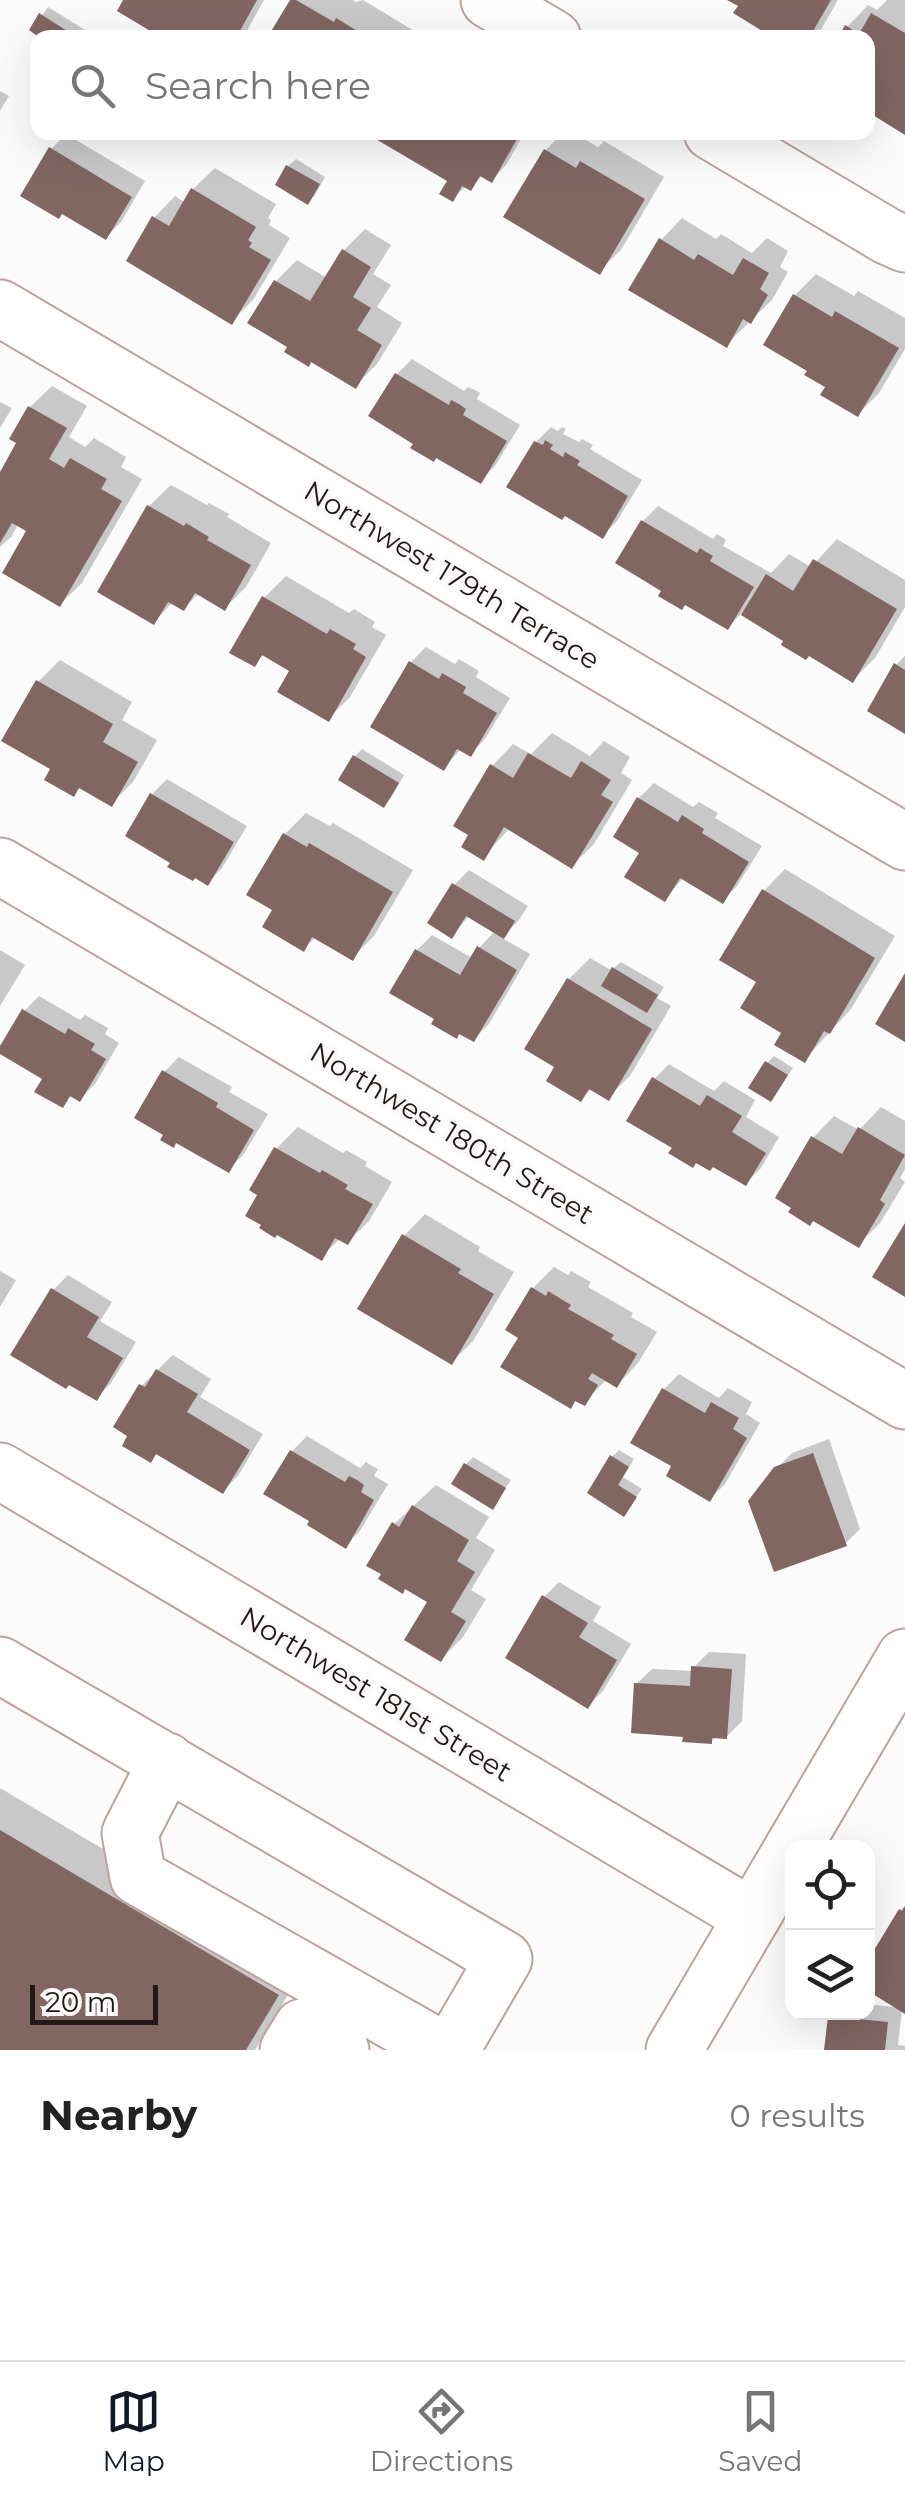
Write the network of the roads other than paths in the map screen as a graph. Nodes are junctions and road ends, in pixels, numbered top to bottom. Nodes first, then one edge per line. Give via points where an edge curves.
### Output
1 (490, 0) edge
2 (539, 30) edge
3 (725, 140) edge
4 (905, 244) edge
5 (0, 308) edge
6 (905, 842) edge
7 (0, 866) edge
8 (905, 1401) edge
9 (0, 1471) edge
10 (905, 1657) edge
11 (0, 1664) edge
12 (166, 1762) junction
13 (752, 1917) junction
14 (463, 2045) edge
15 (288, 2050) edge
16 (341, 2050) edge
17 (674, 2050) edge

1 - 2 street
3 - 4 street
5 - 6 street, Northwest 179th Terrace
7 - 8 street, Northwest 180th Street
9 - 13 street, Northwest 181st Street
10 - 13 street
11 - 12 street
12 - 14 street via 504,1959
12 - 14 street via 130,1834 138,1877
13 - 17 street
15 - 16 street via 302,2027

